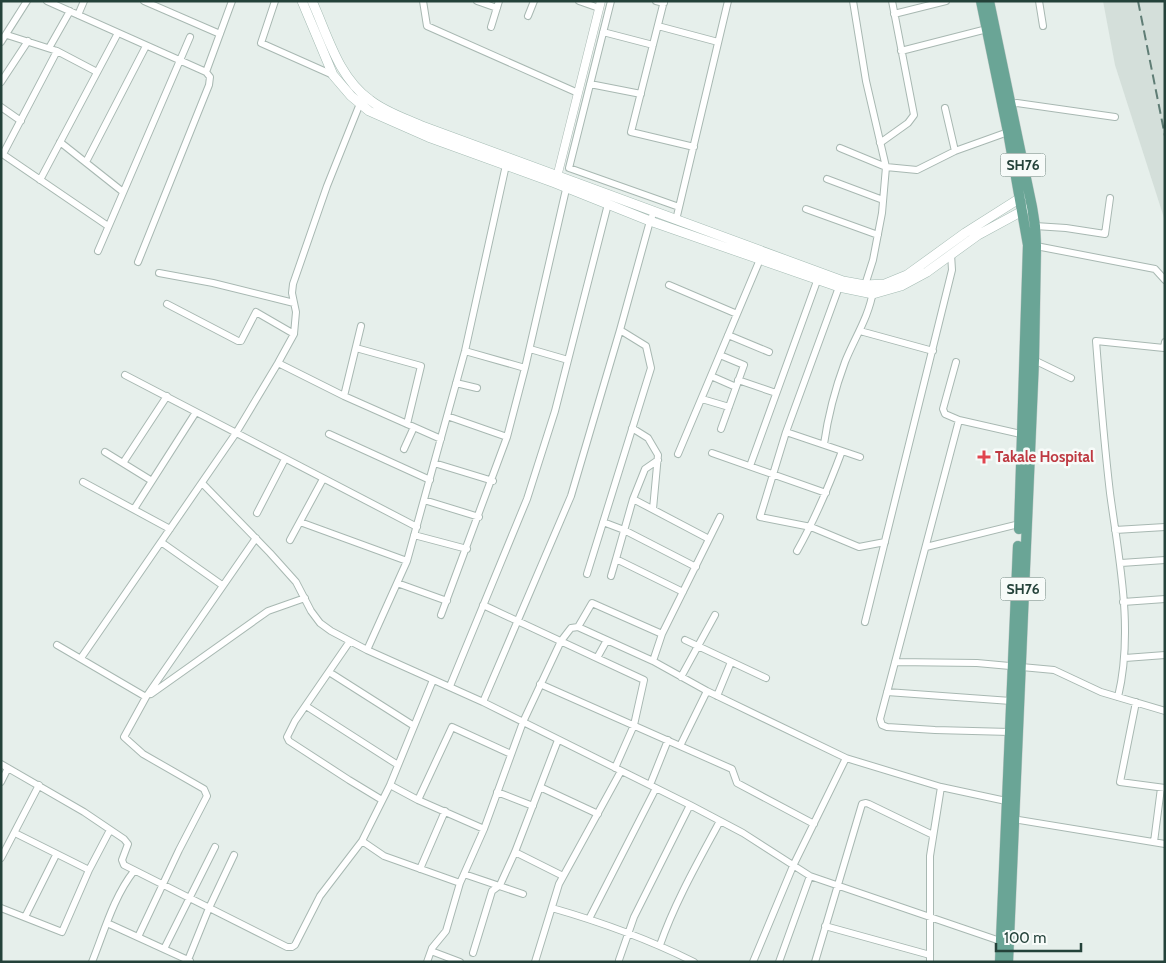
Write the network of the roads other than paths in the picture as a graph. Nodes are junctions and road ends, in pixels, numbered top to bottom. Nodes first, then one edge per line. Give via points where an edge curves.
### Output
1 (27, 1) edge
2 (47, 1) edge
3 (84, 1) edge
4 (144, 1) edge
5 (275, 1) edge
6 (302, 1) edge
7 (312, 1) edge
8 (423, 1) edge
9 (477, 1) edge
10 (499, 1) edge
11 (534, 1) edge
12 (579, 1) edge
13 (610, 1) edge
14 (656, 1) edge
15 (728, 1) edge
16 (853, 1) edge
17 (892, 1) edge
18 (946, 1) edge
19 (981, 1) edge
20 (989, 1) edge
21 (1038, 1) edge
22 (231, 2) edge
23 (664, 2) edge
24 (600, 4) edge
25 (497, 8) junction
26 (70, 11) junction
27 (894, 14) junction
28 (78, 15) junction
29 (528, 16) dead end
30 (658, 26) junction
31 (1043, 26) dead end
32 (491, 27) dead end
33 (987, 28) junction
34 (603, 32) junction
35 (118, 33) junction
36 (7, 34) junction
37 (220, 34) junction
38 (190, 37) dead end
39 (28, 41) junction
40 (1, 42) edge
41 (718, 42) junction
42 (653, 45) junction
43 (146, 46) junction
44 (50, 48) junction
45 (57, 51) junction
46 (901, 51) junction
47 (180, 61) junction
48 (97, 72) junction
49 (206, 72) junction
50 (333, 75) junction
51 (1, 82) edge
52 (590, 84) junction
53 (578, 93) junction
54 (641, 94) junction
55 (365, 96) junction
56 (359, 104) junction
57 (1010, 104) junction
58 (1, 107) edge
59 (945, 108) dead end
60 (1115, 117) dead end
61 (20, 121) junction
62 (1008, 132) junction
63 (60, 142) junction
64 (880, 143) junction
65 (694, 147) junction
66 (840, 148) dead end
67 (955, 151) junction
68 (2, 154) edge
69 (86, 162) junction
70 (506, 166) junction
71 (886, 167) junction
72 (827, 179) dead end
73 (40, 180) junction
74 (556, 180) junction
75 (567, 184) junction
76 (123, 192) junction
77 (1024, 195) junction
78 (1110, 198) dead end
79 (883, 200) junction
80 (608, 204) junction
81 (680, 207) junction
82 (806, 209) dead end
83 (1027, 209) junction
84 (652, 217) junction
85 (676, 220) junction
86 (108, 226) junction
87 (1035, 226) junction
88 (878, 235) junction
89 (1036, 246) junction
90 (98, 251) dead end
91 (951, 254) junction
92 (761, 256) junction
93 (138, 262) dead end
94 (159, 272) dead end
95 (1165, 280) edge
96 (817, 281) junction
97 (669, 285) dead end
98 (839, 287) junction
99 (871, 288) junction
100 (294, 303) junction
101 (167, 304) dead end
102 (737, 314) junction
103 (361, 326) dead end
104 (620, 330) junction
105 (860, 331) junction
106 (294, 334) junction
107 (728, 335) junction
108 (1165, 342) edge
109 (356, 348) junction
110 (1164, 348) edge
111 (530, 349) junction
112 (465, 351) junction
113 (933, 351) junction
114 (769, 352) dead end
115 (1165, 353) edge
116 (720, 355) junction
117 (568, 360) junction
118 (1034, 360) junction
119 (956, 362) dead end
120 (278, 363) junction
121 (525, 368) junction
122 (125, 375) dead end
123 (711, 376) junction
124 (1071, 378) dead end
125 (738, 380) junction
126 (456, 382) junction
127 (736, 387) junction
128 (477, 388) dead end
129 (776, 393) junction
130 (167, 396) junction
131 (344, 396) junction
132 (702, 399) junction
133 (729, 407) junction
134 (196, 412) junction
135 (447, 416) junction
136 (959, 420) junction
137 (407, 424) junction
138 (414, 427) junction
139 (632, 428) junction
140 (721, 429) dead end
141 (786, 432) junction
142 (236, 433) junction
143 (329, 434) dead end
144 (1021, 434) junction
145 (508, 437) junction
146 (441, 440) junction
147 (824, 444) junction
148 (404, 449) dead end
149 (842, 451) junction
150 (105, 452) dead end
151 (712, 453) dead end
152 (678, 454) dead end
153 (860, 457) dead end
154 (285, 459) junction
155 (658, 460) junction
156 (123, 463) junction
157 (434, 464) junction
158 (750, 466) junction
159 (772, 474) junction
160 (323, 478) junction
161 (430, 480) junction
162 (152, 481) junction
163 (493, 481) junction
164 (83, 482) dead end
165 (202, 483) junction
166 (826, 493) junction
167 (424, 500) junction
168 (633, 500) junction
169 (134, 509) junction
170 (653, 509) junction
171 (257, 513) dead end
172 (479, 517) junction
173 (720, 517) dead end
174 (300, 522) junction
175 (603, 522) junction
176 (1019, 524) junction
177 (417, 527) junction
178 (811, 527) junction
179 (1165, 527) edge
180 (170, 529) junction
181 (624, 530) junction
182 (1115, 530) junction
183 (414, 535) junction
184 (256, 538) junction
185 (709, 539) junction
186 (290, 540) dead end
187 (161, 542) junction
188 (885, 542) junction
189 (926, 547) junction
190 (467, 548) junction
191 (797, 551) dead end
192 (616, 559) junction
193 (1165, 560) edge
194 (407, 561) junction
195 (1121, 563) junction
196 (696, 567) junction
197 (587, 574) dead end
198 (611, 576) dead end
199 (397, 583) junction
200 (222, 585) junction
201 (683, 592) junction
202 (305, 598) junction
203 (1165, 599) edge
204 (447, 601) junction
205 (1123, 602) junction
206 (484, 605) junction
207 (442, 615) dead end
208 (715, 615) dead end
209 (518, 620) junction
210 (865, 622) dead end
211 (578, 627) junction
212 (662, 634) junction
213 (607, 640) junction
214 (686, 640) dead end
215 (350, 641) junction
216 (561, 641) junction
217 (56, 645) dead end
218 (698, 646) junction
219 (367, 650) junction
220 (1165, 655) edge
221 (81, 658) junction
222 (597, 658) junction
223 (1125, 658) junction
224 (653, 661) junction
225 (731, 662) junction
226 (895, 662) junction
227 (1017, 667) junction
228 (329, 672) junction
229 (681, 676) junction
230 (766, 678) dead end
231 (433, 680) junction
232 (540, 684) junction
233 (450, 686) junction
234 (706, 691) junction
235 (887, 692) junction
236 (717, 696) junction
237 (1118, 697) junction
238 (146, 698) junction
239 (1011, 701) junction
240 (483, 702) junction
241 (1136, 702) junction
242 (306, 706) junction
243 (1165, 711) edge
244 (523, 722) junction
245 (634, 725) junction
246 (414, 726) junction
247 (1010, 732) junction
248 (558, 740) junction
249 (668, 740) junction
250 (680, 746) junction
251 (511, 754) junction
252 (846, 758) junction
253 (1, 764) edge
254 (398, 765) junction
255 (8, 768) junction
256 (618, 770) junction
257 (1, 782) edge
258 (390, 785) junction
259 (39, 786) junction
260 (653, 786) junction
261 (540, 787) junction
262 (941, 787) junction
263 (1163, 788) edge
264 (497, 792) junction
265 (382, 800) junction
266 (418, 800) junction
267 (1006, 801) junction
268 (690, 805) junction
269 (533, 806) junction
270 (445, 811) junction
271 (598, 814) junction
272 (1013, 819) junction
273 (720, 821) junction
274 (814, 824) junction
275 (484, 828) junction
276 (110, 830) junction
277 (15, 833) junction
278 (933, 835) junction
279 (362, 841) junction
280 (1154, 842) junction
281 (1165, 844) edge
282 (215, 848) dead end
283 (515, 852) junction
284 (56, 854) junction
285 (234, 855) dead end
286 (1, 858) edge
287 (793, 866) junction
288 (420, 869) junction
289 (89, 870) junction
290 (134, 871) junction
291 (464, 874) junction
292 (563, 876) junction
293 (810, 876) junction
294 (460, 883) junction
295 (163, 884) junction
296 (500, 885) junction
297 (837, 886) junction
298 (523, 894) dead end
299 (190, 898) junction
300 (1, 908) edge
301 (210, 908) junction
302 (552, 908) junction
303 (25, 917) junction
304 (930, 918) junction
305 (589, 919) junction
306 (107, 923) junction
307 (826, 926) junction
308 (628, 934) junction
309 (138, 937) junction
310 (1004, 942) junction
311 (660, 945) junction
312 (164, 949) junction
313 (431, 952) junction
314 (472, 953) dead end
315 (930, 958) edge
316 (620, 960) dead end
317 (685, 960) edge
318 (190, 961) edge
319 (92, 962) edge
320 (427, 962) edge
321 (460, 962) edge
322 (535, 962) edge
323 (694, 962) edge
324 (753, 962) edge
325 (779, 962) edge
326 (815, 962) edge
327 (1000, 962) edge
328 (1008, 962) edge

1 - 36 street
2 - 26 street
3 - 28 street
4 - 37 street
5 - 50 street via 261,43
6 - 50 main road
7 - 55 main road via 344,73
8 - 53 street via 427,26
9 - 25 street
10 - 25 street
11 - 29 street
12 - 24 street
13 - 34 street
14 - 23 street
15 - 41 street
16 - 64 street
17 - 27 street
18 - 27 street
19 - 33 main road, SH76
20 - 57 main road, SH76
21 - 31 street
22 - 37 street
23 - 30 street
24 - 53 street
25 - 32 street
26 - 28 street
26 - 44 street
27 - 46 street
28 - 35 street
30 - 41 street
30 - 42 street
33 - 46 street
33 - 62 main road, SH76
34 - 42 street
34 - 52 street
35 - 43 street
35 - 48 street
36 - 39 street
36 - 40 street
37 - 49 street
38 - 47 street
39 - 44 street
39 - 51 street
41 - 65 street
42 - 54 street
43 - 47 street
43 - 69 street
44 - 45 street
45 - 48 street
45 - 61 street
46 - 64 street via 914,115
47 - 49 street
47 - 76 street
48 - 63 street
49 - 93 street via 210,77 209,85
50 - 56 main road
52 - 54 street
52 - 81 street via 570,168
53 - 74 street
54 - 65 street via 631,132
55 - 56 street
55 - 74 main road via 422,126
56 - 70 main road via 398,125
56 - 100 street via 298,267 292,293
57 - 60 street
57 - 77 main road, SH76
58 - 61 street
59 - 67 street
61 - 68 street
62 - 67 street
62 - 77 main road, SH76
63 - 69 street
63 - 73 street
64 - 71 street
65 - 81 street
66 - 71 street
67 - 71 street via 917,170
68 - 73 street
69 - 76 street
70 - 74 main road
70 - 112 street
71 - 79 street
72 - 79 street
73 - 86 street
74 - 75 main road
75 - 80 main road
75 - 84 main road
75 - 111 street
76 - 86 street
77 - 83 main road, SH76
77 - 99 main road via 907,275
78 - 87 street via 1105,234
79 - 88 street
80 - 84 main road
80 - 117 street
81 - 85 street
82 - 88 street
83 - 87 main road, SH76
83 - 91 main road via 996,224
83 - 144 main road, SH76 via 1028,271
84 - 85 main road
84 - 92 main road
84 - 104 street
85 - 92 main road
86 - 90 street
87 - 89 main road, SH76
88 - 99 street
89 - 95 street via 1155,269
89 - 118 main road, SH76
91 - 99 main road via 913,280 886,291
91 - 113 street via 952,270
92 - 96 main road
92 - 99 main road
92 - 102 street
94 - 100 street
96 - 98 main road
96 - 129 street
97 - 102 street
98 - 99 main road
98 - 141 street
99 - 105 street
100 - 106 street
101 - 106 street via 238,341 241,341 256,312
102 - 107 street
103 - 109 street
104 - 139 street via 646,346 651,368
104 - 209 street via 571,496
105 - 113 street
105 - 147 street via 845,362 828,418
106 - 120 street
107 - 114 street
107 - 116 street
108 - 110 street
109 - 131 street
109 - 137 street via 421,366
110 - 115 street
110 - 182 street via 1096,341
111 - 117 street
111 - 121 street
112 - 121 street
112 - 126 street
113 - 188 street
116 - 123 street
116 - 125 street via 744,365
117 - 206 street via 527,498
118 - 124 street
118 - 227 main road, SH76
119 - 136 street via 943,409 948,417
120 - 131 street
120 - 142 street
121 - 145 street
122 - 130 street
123 - 127 street
123 - 132 street
125 - 127 street
125 - 129 street
126 - 128 street
126 - 135 street
127 - 133 street
129 - 158 street
130 - 134 street
130 - 156 street
131 - 137 street
132 - 133 street
132 - 152 street
133 - 140 street
134 - 142 street
134 - 162 street
135 - 145 street
135 - 146 street
136 - 144 street
136 - 189 street
137 - 138 street
138 - 146 street
138 - 148 street
139 - 155 street via 648,438
139 - 175 street
141 - 147 street
141 - 159 street
142 - 154 street
142 - 165 street
143 - 161 street
144 - 176 main road, SH76
145 - 163 street
146 - 157 street
147 - 149 street
149 - 153 street
149 - 166 street
150 - 156 street
151 - 158 street
154 - 160 street
154 - 171 street
155 - 168 street via 645,469
155 - 170 street
156 - 162 street
157 - 161 street
157 - 163 street
158 - 159 street
159 - 166 street
159 - 178 street via 760,517
160 - 174 street
160 - 177 street
161 - 167 street
162 - 169 street
163 - 172 street
164 - 169 street
165 - 180 street
165 - 184 street
166 - 178 street
167 - 172 street
167 - 177 street
168 - 170 street
168 - 181 street
169 - 180 street
170 - 185 street
172 - 190 street
173 - 185 street
174 - 186 street
174 - 194 street
175 - 181 street
175 - 197 street
176 - 189 street
176 - 227 main road, SH76
177 - 183 street
178 - 188 street via 859,547
178 - 191 street
179 - 182 street
180 - 187 street
181 - 192 street
181 - 196 street
182 - 195 street
183 - 190 street
183 - 194 street
184 - 200 street
184 - 202 street via 296,582
185 - 196 street
187 - 200 street
187 - 221 street
188 - 210 street
189 - 226 street
190 - 204 street
192 - 198 street
192 - 201 street
193 - 195 street
194 - 199 street
195 - 205 street
196 - 201 street
199 - 204 street
199 - 219 street
200 - 238 street
201 - 212 street
202 - 215 street via 320,623
202 - 238 street via 268,611
203 - 205 street
204 - 207 street
205 - 223 street
206 - 209 street
206 - 233 street
208 - 218 street
209 - 216 street
209 - 240 street
211 - 212 street via 592,602
211 - 213 street
211 - 216 street via 571,628
212 - 224 street
213 - 222 street
213 - 224 street
214 - 218 street
215 - 219 street
215 - 228 street
216 - 222 street
216 - 232 street
217 - 221 street
218 - 225 street
218 - 229 street
219 - 231 street
220 - 223 street
221 - 238 street
222 - 245 street via 644,680
223 - 237 street
224 - 229 street
225 - 230 street
225 - 236 street
226 - 227 street
226 - 235 street
227 - 237 street via 1054,670
227 - 239 main road, SH76
227 - 272 main road, SH76
228 - 242 street
228 - 246 street
229 - 234 street
231 - 233 street
231 - 246 street
232 - 244 street
232 - 245 street
233 - 240 street
234 - 236 street
234 - 250 street
235 - 239 street
235 - 247 street via 880,719 887,727
236 - 252 street
237 - 241 street
238 - 295 street via 124,737 143,754 207,792
239 - 247 main road, SH76
240 - 244 street
241 - 243 street
241 - 263 street via 1120,782
242 - 254 street
242 - 265 street via 288,734 289,741
244 - 248 street
244 - 251 street
245 - 249 street
245 - 256 street
246 - 254 street
247 - 267 main road, SH76
248 - 256 street
248 - 261 street
249 - 250 street
249 - 260 street
250 - 274 street via 732,769 738,783
251 - 264 street
251 - 266 street via 452,727
252 - 262 street
252 - 274 street
253 - 255 street
254 - 258 street
255 - 257 street
255 - 259 street
256 - 260 street
256 - 271 street
258 - 265 street
258 - 266 street
259 - 276 street
259 - 277 street
260 - 268 street
260 - 305 street
261 - 269 street
261 - 271 street
262 - 267 street
262 - 278 street
263 - 280 street
264 - 269 street
264 - 275 street
265 - 279 street
266 - 270 street
267 - 310 main road, SH76
268 - 273 street
268 - 308 street
269 - 283 street
270 - 275 street
270 - 288 street
271 - 292 street
272 - 280 street
272 - 310 main road, SH76
273 - 287 street
273 - 311 street via 686,884
274 - 287 street
275 - 291 street
276 - 289 street
276 - 290 street via 128,844 122,860 124,866
277 - 284 street
277 - 286 street
278 - 297 street via 869,804 862,804
278 - 304 street
279 - 288 street via 384,856
279 - 301 street via 320,896 292,947
280 - 281 street
282 - 299 street
283 - 292 street
283 - 296 street
284 - 289 street
284 - 303 street
285 - 301 street
287 - 293 street
287 - 324 street
288 - 294 street
289 - 303 street via 62,932
290 - 295 street
290 - 306 street
291 - 294 street
291 - 296 street
292 - 302 street
293 - 297 street
293 - 325 street
294 - 313 street via 446,931
295 - 299 street
295 - 309 street
296 - 298 street
296 - 314 street via 492,891
297 - 304 street
297 - 307 street
299 - 301 street
299 - 312 street
300 - 303 street
301 - 318 street
302 - 305 street
302 - 322 street
304 - 310 street
304 - 315 street
305 - 308 street
306 - 309 street
306 - 319 street
307 - 315 street
307 - 326 street
308 - 311 street
308 - 316 street
309 - 312 street
310 - 327 main road, SH76
310 - 328 main road, SH76
311 - 317 street
312 - 318 street
313 - 320 street
313 - 321 street
317 - 323 street

